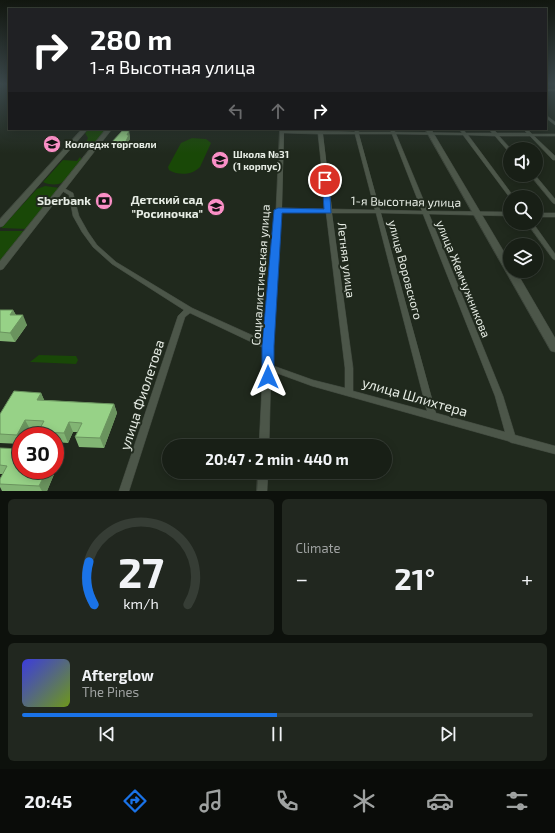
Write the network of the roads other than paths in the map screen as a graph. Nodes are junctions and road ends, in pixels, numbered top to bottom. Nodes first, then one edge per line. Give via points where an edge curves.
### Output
1 (547, 117) edge
2 (555, 124) edge
3 (85, 130) edge
4 (108, 130) edge
5 (282, 130) edge
6 (462, 130) edge
7 (492, 130) edge
8 (526, 130) edge
9 (320, 131) edge
10 (357, 131) edge
11 (393, 131) edge
12 (429, 131) edge
13 (464, 134) junction
14 (496, 134) junction
15 (531, 135) junction
16 (555, 135) edge
17 (503, 142) edge
18 (555, 159) edge
19 (538, 182) edge
20 (62, 189) junction
21 (506, 190) edge
22 (555, 202) edge
23 (278, 210) junction
24 (328, 211) junction
25 (379, 212) junction
26 (425, 213) junction
27 (478, 214) junction
28 (503, 214) edge
29 (543, 215) edge
30 (555, 215) edge
31 (0, 224) edge
32 (535, 230) edge
33 (503, 258) edge
34 (555, 258) edge
35 (0, 267) edge
36 (515, 278) edge
37 (188, 310) junction
38 (268, 346) junction
39 (555, 348) edge
40 (268, 367) junction
41 (349, 393) junction
42 (432, 417) junction
43 (264, 439) edge
44 (512, 439) junction
45 (555, 450) edge
46 (263, 479) edge
47 (124, 491) edge
48 (262, 491) edge

1 - 2 street
3 - 31 main road
4 - 20 main road
5 - 9 street
5 - 23 street, Социалистическая улица
6 - 13 street
7 - 14 street
8 - 15 street
9 - 10 street
9 - 24 street, Летняя улица
10 - 11 street
10 - 25 street, улица Воровского
11 - 12 street
11 - 26 street, улица Жемчужникова
12 - 13 street
12 - 27 main road
13 - 14 street
13 - 21 street
14 - 15 street
14 - 17 street
15 - 16 street
15 - 18 street
19 - 22 street
20 - 35 main road
20 - 37 street via 71,194 76,216 95,246 127,273
23 - 24 street, 1-я Высотная улица
23 - 38 street, Социалистическая улица
24 - 25 street, 1-я Высотная улица
24 - 41 street, Летняя улица via 349,368
25 - 26 street, 1-я Высотная улица
25 - 42 street, улица Воровского
26 - 27 street, 1-я Высотная улица
26 - 44 street, улица Жемчужникова via 499,396
27 - 28 street, 1-я Высотная улица
27 - 33 main road
29 - 30 street
32 - 34 street
36 - 39 main road
37 - 38 street
37 - 47 street, улица Фиолетова via 182,316
38 - 40 street, Социалистическая улица
40 - 41 street, улица Шлихтера
40 - 43 street, Социалистическая улица
41 - 42 street, улица Шлихтера
42 - 44 street, улица Шлихтера
44 - 45 street, улица Шлихтера
46 - 48 street

